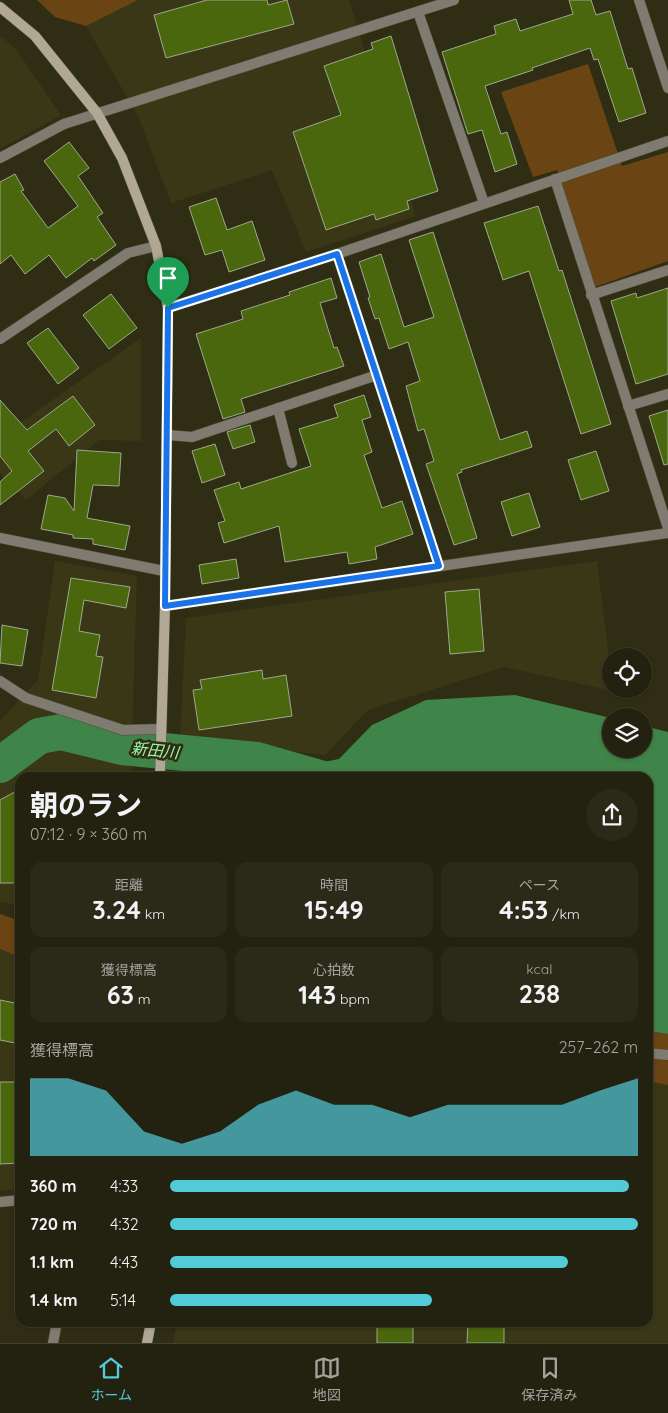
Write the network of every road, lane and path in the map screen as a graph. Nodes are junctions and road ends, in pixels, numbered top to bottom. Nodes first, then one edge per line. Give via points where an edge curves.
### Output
1 (454, 0) edge
2 (639, 0) edge
3 (0, 7) edge
4 (418, 12) junction
5 (668, 88) edge
6 (97, 113) junction
7 (668, 141) edge
8 (0, 158) edge
9 (555, 179) junction
10 (484, 203) junction
11 (156, 246) junction
12 (337, 254) junction
13 (668, 270) edge
14 (591, 295) junction
15 (168, 308) junction
16 (0, 339) edge
17 (377, 375) junction
18 (668, 394) edge
19 (628, 406) junction
20 (278, 408) junction
21 (168, 435) junction
22 (292, 463) dead end
23 (668, 528) edge
24 (668, 533) edge
25 (0, 538) edge
26 (439, 566) junction
27 (164, 572) junction
28 (165, 606) junction
29 (0, 681) edge
30 (161, 729) junction
31 (160, 772) edge
32 (653, 1054) edge
33 (668, 1055) edge
34 (15, 1200) edge
35 (0, 1202) edge
36 (56, 1327) edge
37 (149, 1327) edge
38 (53, 1343) edge
39 (147, 1343) edge

1 - 4 street
2 - 5 street
3 - 6 street via 35,36
4 - 6 street
4 - 10 street
6 - 8 street via 64,124
6 - 11 street via 122,158
7 - 9 street
9 - 10 street
9 - 14 street
10 - 12 street
11 - 15 street
11 - 16 street via 128,253
12 - 15 street
12 - 17 street
13 - 14 street
14 - 19 street
15 - 21 street
17 - 20 street
17 - 26 street
18 - 19 street
19 - 23 street
20 - 21 street via 192,437
20 - 22 street
21 - 27 street
24 - 26 street
25 - 27 street
26 - 28 street
27 - 28 street
28 - 30 street
29 - 30 street via 26,698 123,730
30 - 31 street
32 - 33 street
34 - 35 street
36 - 38 street
37 - 39 street

